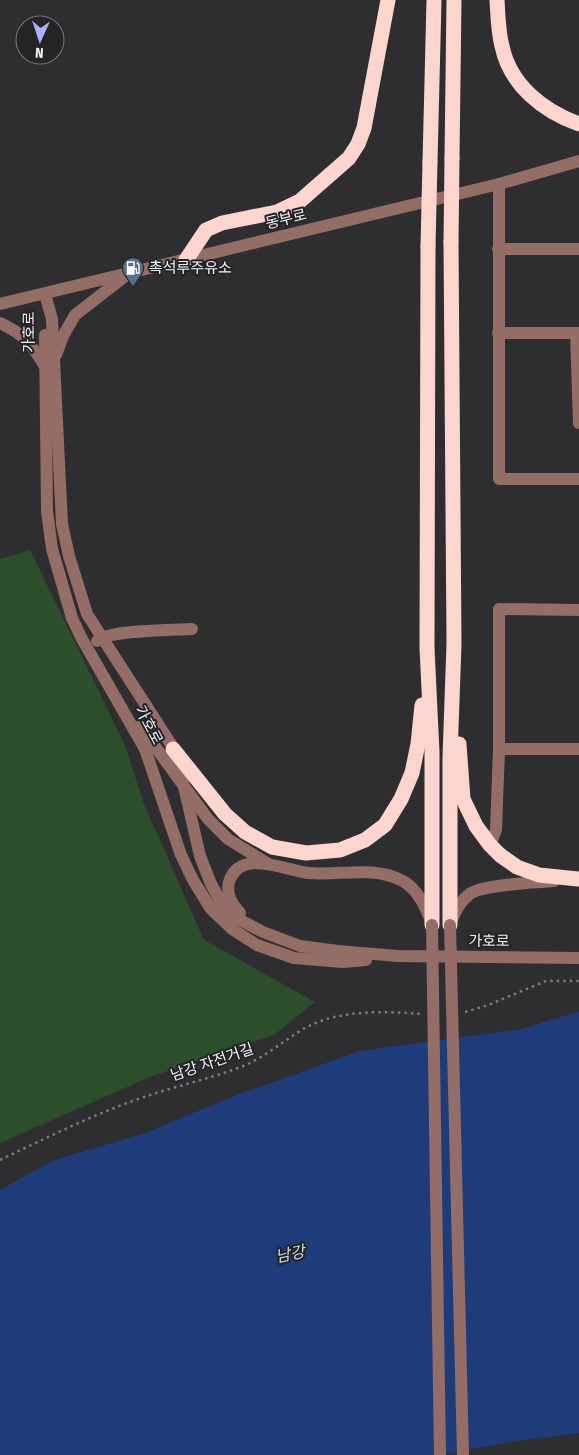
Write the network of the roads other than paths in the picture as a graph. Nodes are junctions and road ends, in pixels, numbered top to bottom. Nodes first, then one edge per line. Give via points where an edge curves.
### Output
1 (388, 0) edge
2 (434, 0) edge
3 (454, 0) edge
4 (496, 0) edge
5 (579, 124) edge
6 (579, 161) edge
7 (499, 184) junction
8 (498, 249) junction
9 (579, 249) edge
10 (186, 260) junction
11 (129, 273) junction
12 (46, 294) junction
13 (0, 304) edge
14 (0, 323) edge
15 (498, 333) junction
16 (578, 333) edge
17 (49, 365) junction
18 (579, 423) edge
19 (579, 479) edge
20 (579, 610) edge
21 (192, 629) dead end
22 (101, 637) junction
23 (454, 644) junction
24 (427, 648) junction
25 (88, 650) junction
26 (111, 688) junction
27 (173, 749) junction
28 (499, 749) junction
29 (579, 749) edge
30 (184, 784) junction
31 (490, 845) junction
32 (267, 864) junction
33 (579, 879) edge
34 (432, 925) junction
35 (450, 925) junction
36 (263, 932) junction
37 (398, 956) junction
38 (579, 958) edge
39 (440, 1455) edge
40 (463, 1455) edge

1 - 10 highway via 364,128 349,158 293,206 206,230
2 - 24 highway, bridge via 428,246
3 - 23 highway, bridge via 451,242
4 - 5 highway via 504,57 514,77 536,101
6 - 7 street, 동부로
7 - 8 street
7 - 10 street, 동부로
8 - 9 street
8 - 15 street
10 - 11 street, 동부로
11 - 12 street, 동부로
11 - 17 street via 75,315
12 - 13 street, 동부로
12 - 17 street, 가호로 via 52,319
14 - 17 street via 18,332
15 - 16 street
15 - 19 street via 498,479
16 - 18 street
17 - 22 street, 가호로 via 62,524 87,614
17 - 25 street, 가호로 via 47,511 52,549 72,618
20 - 28 street via 499,609
21 - 22 street
22 - 25 street
22 - 27 street, 가호로
23 - 31 highway via 464,799 476,826
23 - 35 highway
24 - 27 highway via 418,744 412,773 401,799 384,825 366,840 340,850 306,853 272,847 245,832 225,814
24 - 34 highway via 432,752
25 - 26 street, 가호로
26 - 30 street
26 - 37 street, 가호로 via 145,749 181,854 194,880 212,909 232,929 257,945 294,958 343,962
27 - 30 street, 가호로
28 - 29 street
28 - 31 street via 496,830
30 - 32 street via 208,819 228,839
30 - 36 street, 가호로 via 200,856 211,884 222,904 236,918
31 - 33 highway via 517,867 538,874
32 - 34 street via 308,873 372,873 396,879 415,890
32 - 36 street via 250,863 236,869 228,892 233,905 246,920
33 - 35 street via 491,887 472,892 458,905
34 - 39 street, bridge
35 - 40 street, bridge
36 - 37 street, 가호로 via 300,946
37 - 38 street, 가호로

